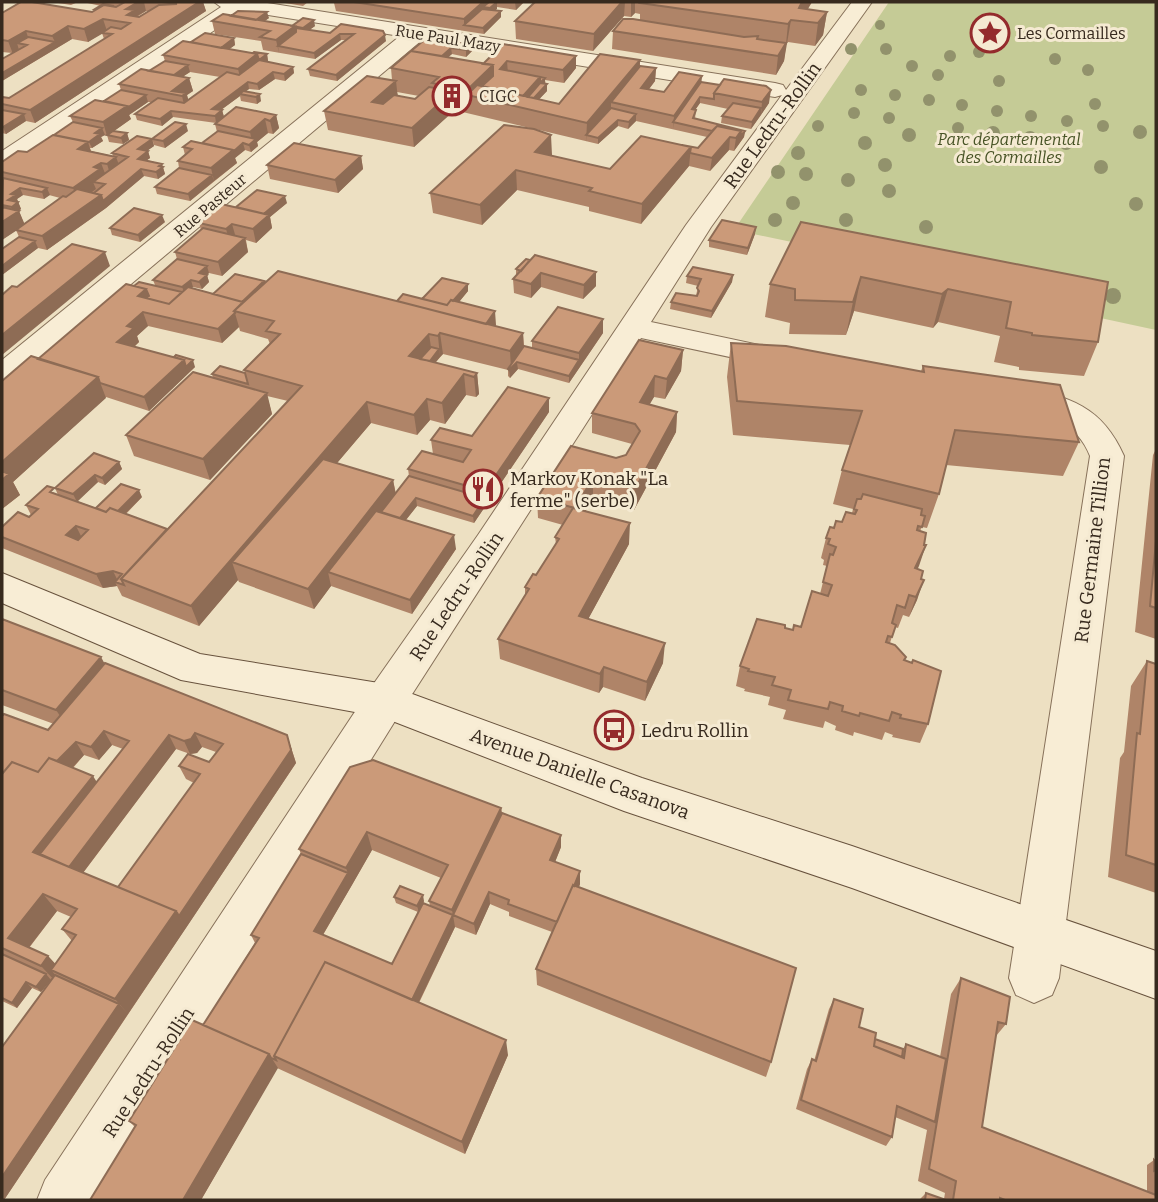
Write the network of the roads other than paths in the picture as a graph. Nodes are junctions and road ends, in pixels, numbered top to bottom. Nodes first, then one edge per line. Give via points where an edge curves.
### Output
1 (862, 2) edge
2 (232, 3) edge
3 (417, 33) junction
4 (796, 93) junction
5 (2, 162) edge
6 (632, 327) junction
7 (811, 364) edge
8 (2, 376) edge
9 (990, 393) edge
10 (2, 587) edge
11 (385, 701) junction
12 (1038, 956) junction
13 (1156, 975) edge
14 (65, 1200) edge

1 - 4 street, Rue Ledru-Rollin
2 - 3 street, Rue Paul Mazy
2 - 5 street
3 - 4 street, Rue Paul Mazy
3 - 8 street, Rue Pasteur
4 - 6 street, Rue Ledru-Rollin via 699,225
6 - 7 street
6 - 11 street, Rue Ledru-Rollin
9 - 12 street, Rue Germaine Tillion via 1064,408 1089,425 1102,440 1107,456
10 - 11 street, Avenue Danielle Casanova via 195,668
11 - 12 street, Avenue Danielle Casanova via 640,797 852,867
11 - 14 street, Rue Ledru-Rollin
12 - 13 street, Avenue Danielle Casanova

